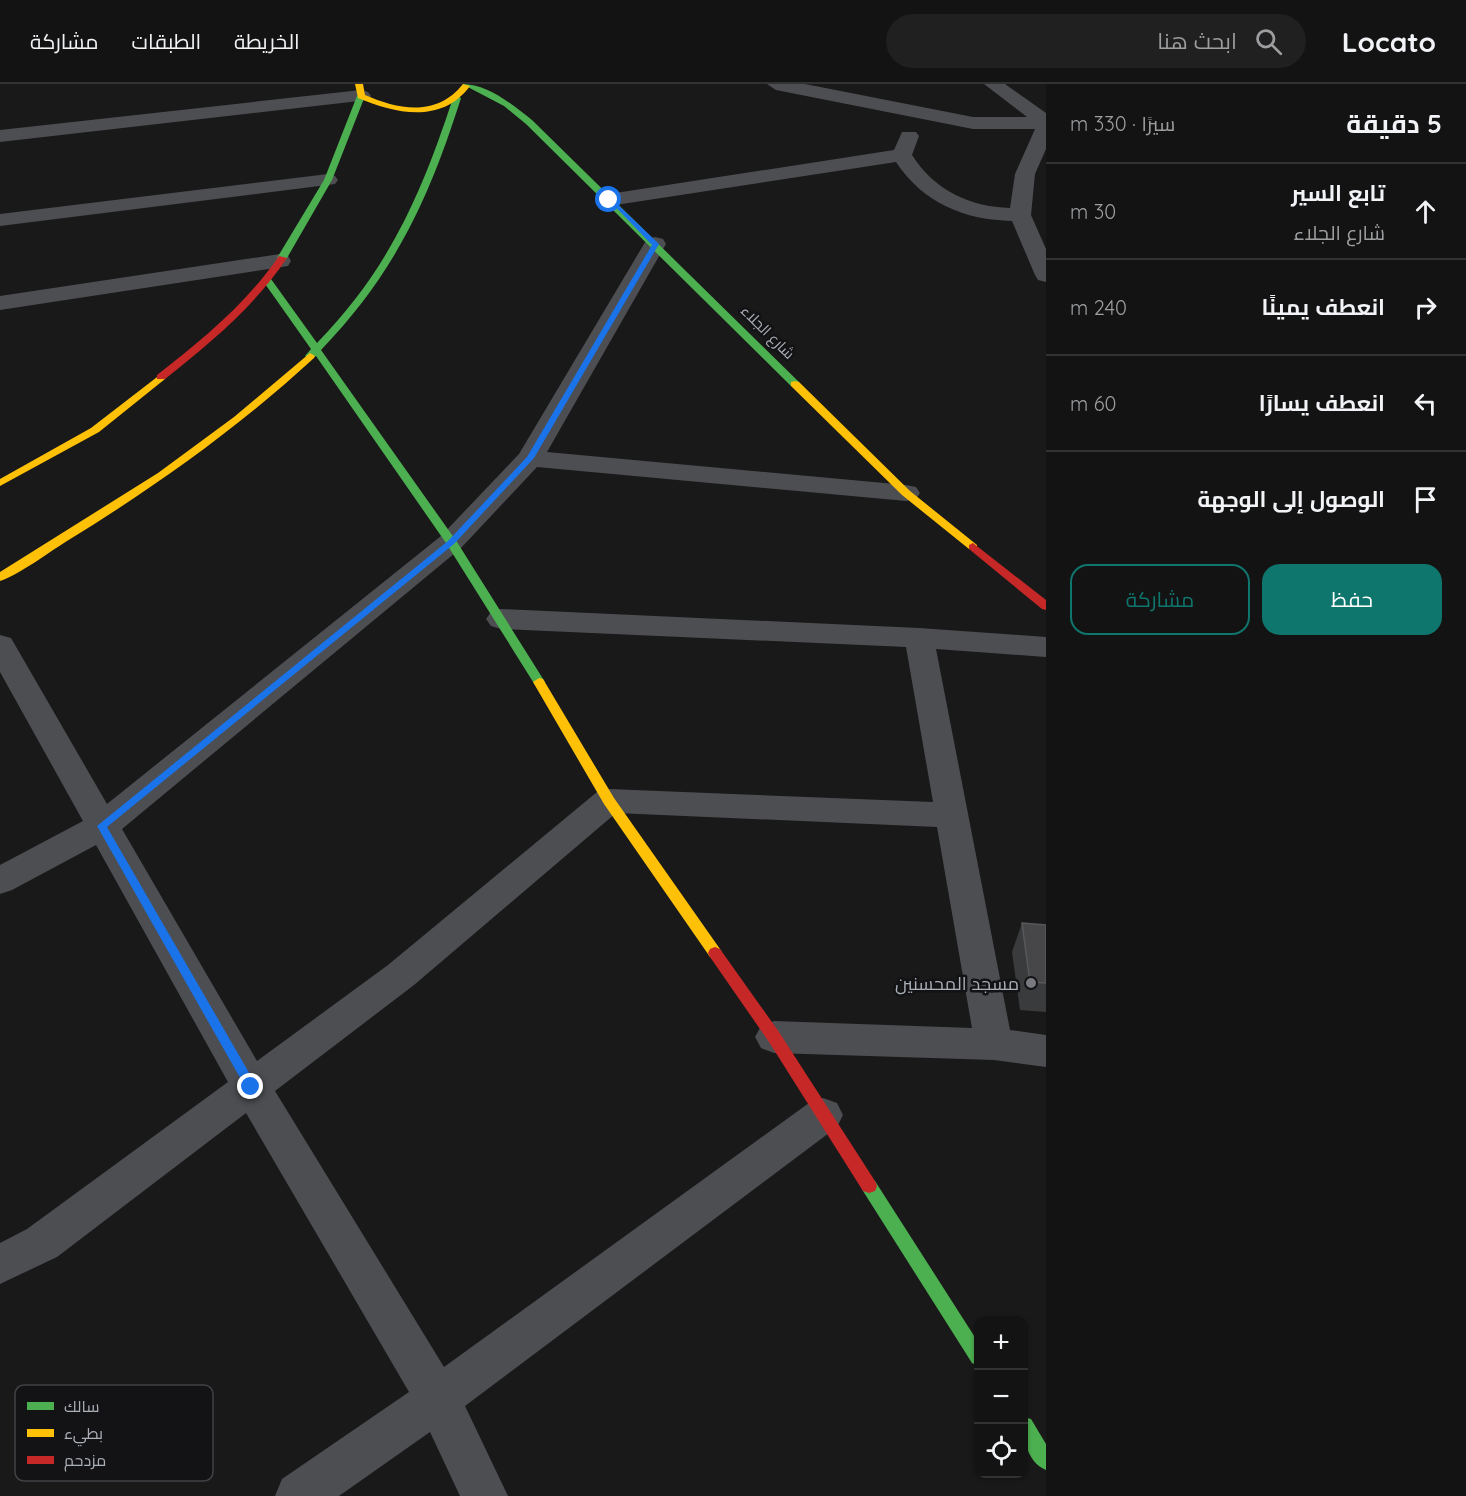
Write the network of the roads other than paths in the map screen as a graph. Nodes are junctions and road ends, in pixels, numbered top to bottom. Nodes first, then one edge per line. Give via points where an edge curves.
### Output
1 (466, 84) edge
2 (776, 84) edge
3 (993, 84) edge
4 (360, 90) edge
5 (458, 98) junction
6 (918, 112) junction
7 (1046, 124) edge
8 (0, 136) edge
9 (902, 155) junction
10 (328, 180) junction
11 (609, 200) junction
12 (1020, 215) junction
13 (0, 220) edge
14 (655, 244) junction
15 (280, 261) junction
16 (1046, 275) edge
17 (268, 281) junction
18 (0, 303) edge
19 (318, 351) junction
20 (530, 458) junction
21 (0, 483) edge
22 (906, 493) junction
23 (451, 542) junction
24 (0, 577) edge
25 (1046, 606) edge
26 (501, 619) junction
27 (919, 638) junction
28 (0, 645) edge
29 (1046, 646) edge
30 (609, 801) junction
31 (952, 815) junction
32 (102, 826) junction
33 (0, 881) edge
34 (774, 1037) junction
35 (994, 1044) junction
36 (1046, 1051) edge
37 (251, 1087) junction
38 (823, 1115) junction
39 (0, 1264) edge
40 (974, 1350) edge
41 (438, 1399) junction
42 (1028, 1434) edge
43 (1046, 1461) edge
44 (298, 1496) edge
45 (484, 1496) edge

1 - 5 main road via 465,92
1 - 11 main road, شارع الجلاء via 507,104
2 - 6 street
3 - 7 street
4 - 5 main road via 382,106 414,109
4 - 8 street
4 - 10 main road
5 - 19 main road via 432,178 408,231 371,286
6 - 7 street via 973,123
6 - 9 street
7 - 12 street via 1024,174
9 - 11 street
9 - 12 street via 925,183 951,201 976,211
10 - 13 street
10 - 15 main road
11 - 14 main road, شارع الجلاء
12 - 16 street
14 - 20 street
14 - 22 main road, شارع الجلاء
15 - 17 main road
15 - 18 street
17 - 19 main road
17 - 21 main road via 201,345 95,430
19 - 23 main road
19 - 24 main road via 227,429 99,519
20 - 22 street
20 - 23 street
22 - 25 main road, شارع الجلاء
23 - 26 main road
23 - 32 street
26 - 27 street
26 - 30 main road
27 - 29 street
27 - 31 street
28 - 32 street
30 - 31 street
30 - 34 main road
30 - 37 street via 401,975
31 - 35 street
32 - 33 street
32 - 37 street
34 - 35 street
34 - 38 main road
35 - 36 street
37 - 39 street via 42,1243
37 - 41 street
38 - 40 main road
38 - 41 street
41 - 44 street
41 - 45 street
42 - 43 main road

